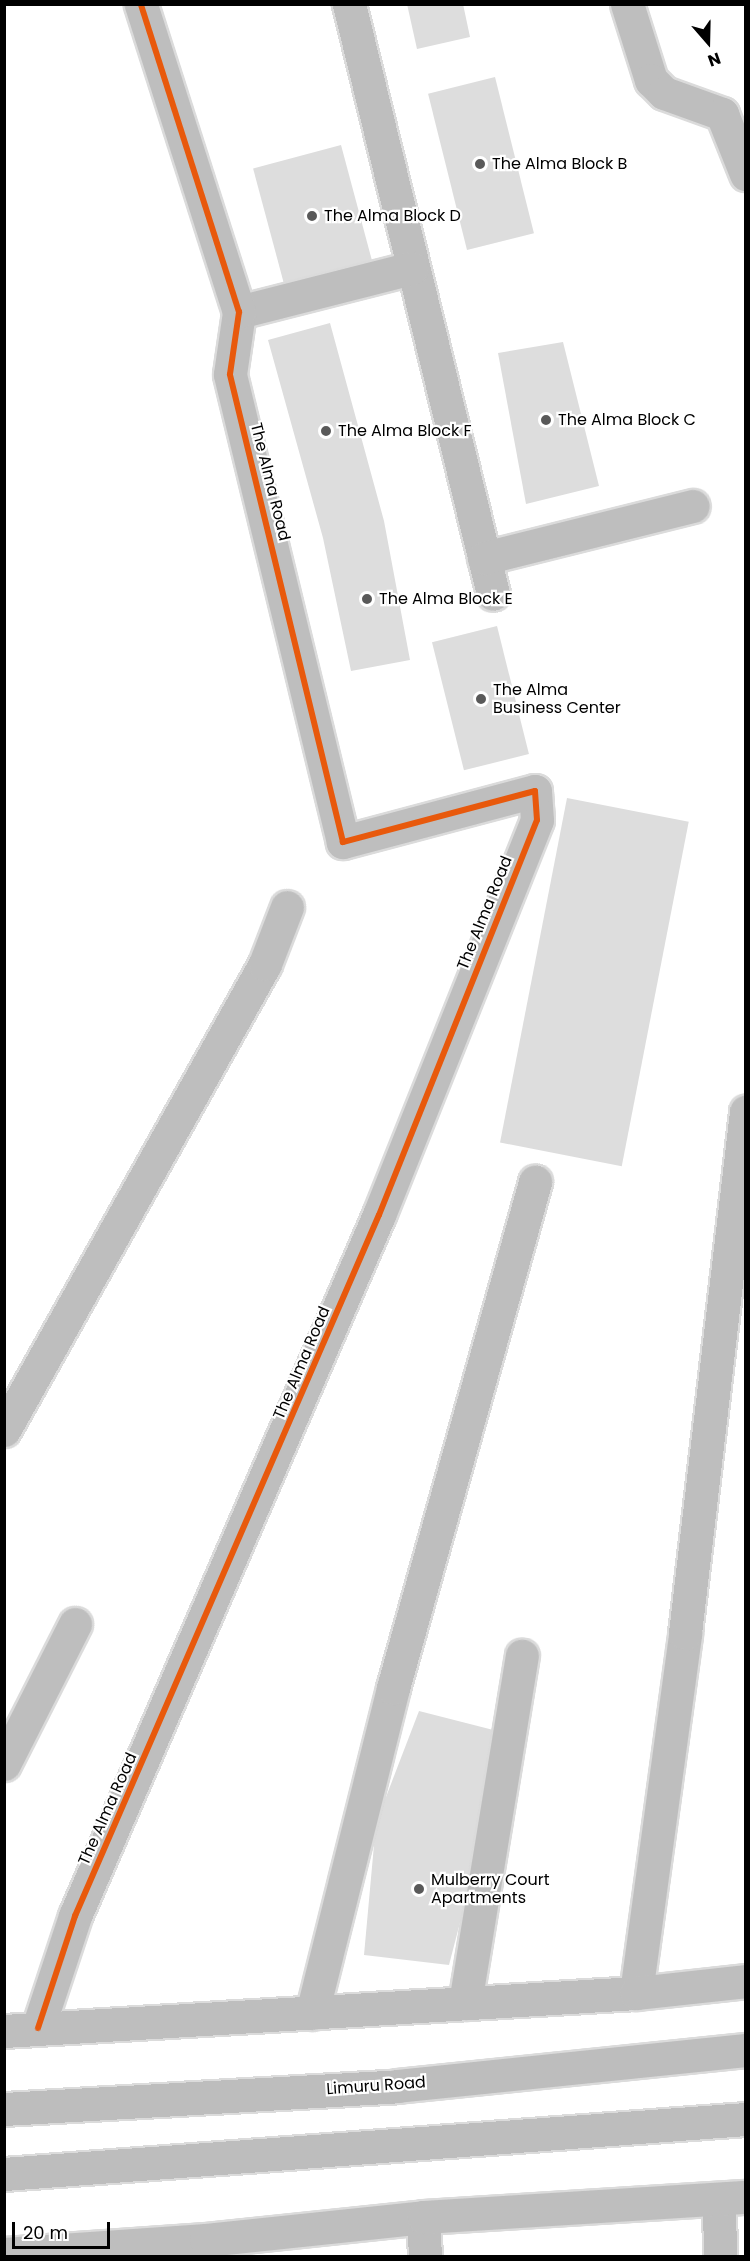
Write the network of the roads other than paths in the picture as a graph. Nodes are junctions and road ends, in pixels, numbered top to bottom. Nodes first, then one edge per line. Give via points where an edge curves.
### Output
1 (141, 4) edge
2 (349, 4) edge
3 (627, 4) edge
4 (746, 174) edge
5 (411, 268) junction
6 (239, 312) junction
7 (693, 506) dead end
8 (484, 558) junction
9 (493, 594) dead end
10 (287, 907) dead end
11 (746, 1112) edge
12 (535, 1182) dead end
13 (4, 1430) edge
14 (75, 1624) dead end
15 (522, 1656) dead end
16 (4, 1764) edge
17 (746, 1981) edge
18 (636, 1993) junction
19 (465, 2003) junction
20 (312, 2013) junction
21 (38, 2028) junction
22 (4, 2031) edge
23 (746, 2050) edge
24 (4, 2109) edge
25 (746, 2119) edge
26 (4, 2175) edge
27 (732, 2199) edge
28 (424, 2217) junction
29 (206, 2248) edge
30 (136, 2251) edge
31 (4, 2254) edge
32 (425, 2256) edge
33 (720, 2256) edge

1 - 6 street, The Alma Road
2 - 5 street
3 - 4 street via 651,80 664,93 709,106 722,114
5 - 6 street
5 - 8 street
6 - 21 street, The Alma Road via 230,374 343,842 535,790 537,820 379,1215 75,1916
7 - 8 street
8 - 9 street
10 - 13 street via 248,996
11 - 18 street via 682,1656
12 - 20 street via 393,1688
14 - 16 street
15 - 19 street
17 - 18 street
18 - 19 street
19 - 20 street
20 - 21 street
21 - 22 street
23 - 24 highway, Limuru Road via 397,2086
25 - 26 highway
27 - 28 street
27 - 33 street
28 - 29 street
28 - 32 street
29 - 30 street
30 - 31 street

